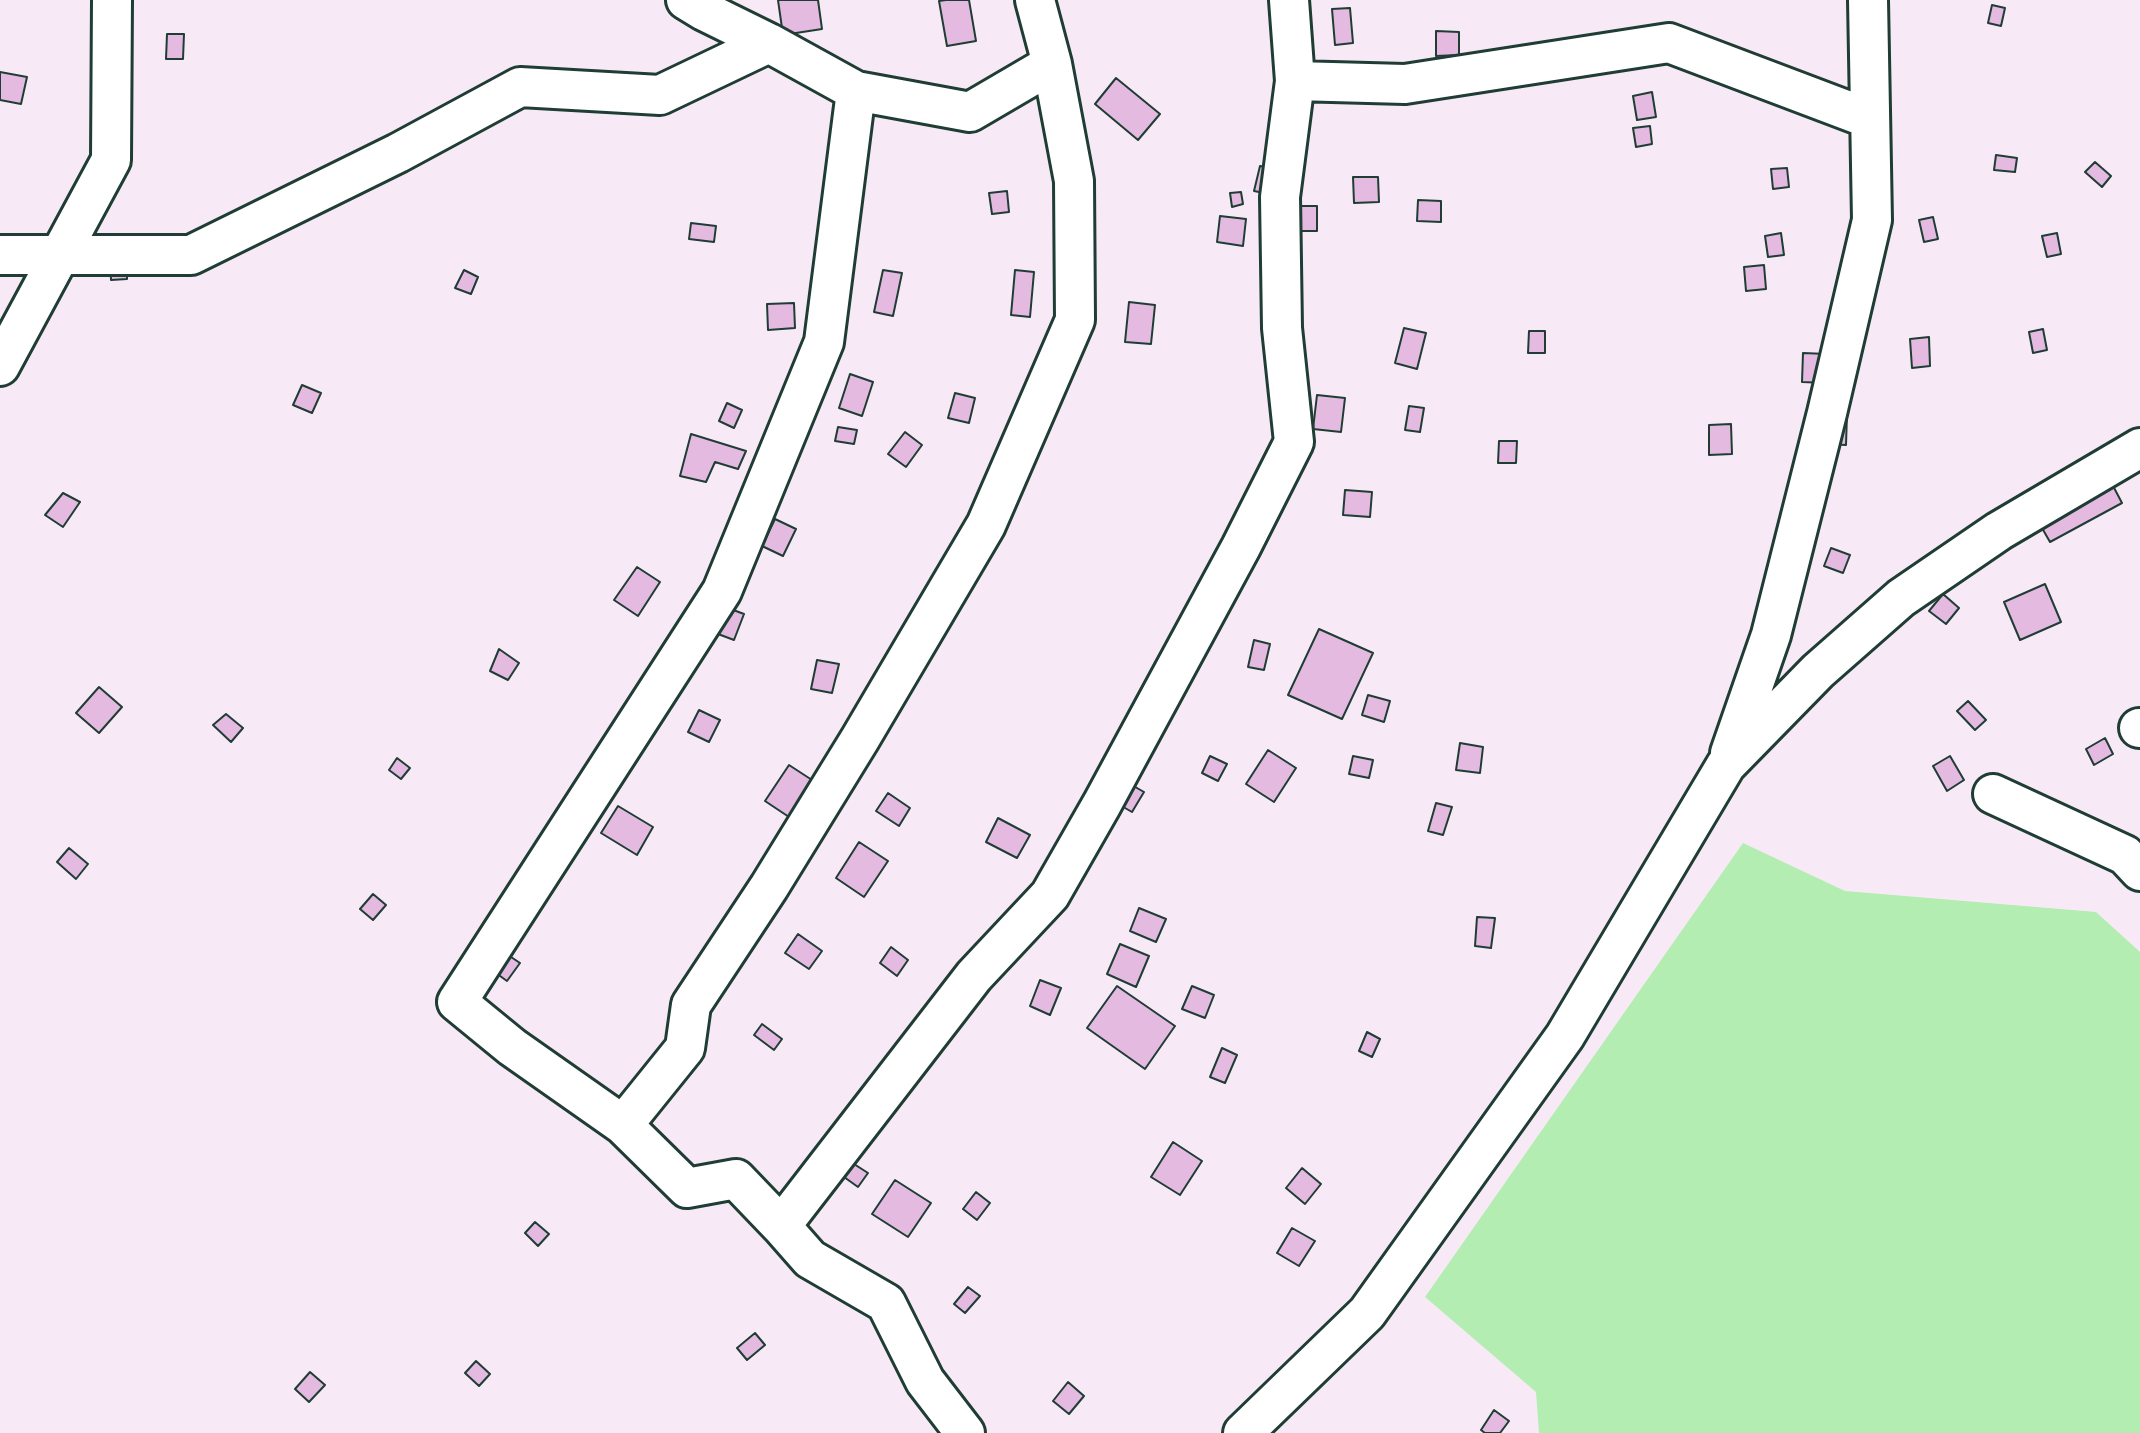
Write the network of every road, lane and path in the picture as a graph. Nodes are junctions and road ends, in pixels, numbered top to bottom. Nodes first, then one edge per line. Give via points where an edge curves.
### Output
1 (112, 0) edge
2 (686, 0) edge
3 (1035, 0) edge
4 (1289, 0) edge
5 (1868, 0) edge
6 (769, 43) junction
7 (1052, 64) junction
8 (1295, 81) junction
9 (856, 91) junction
10 (1870, 119) junction
11 (59, 255) junction
12 (0, 256) edge
13 (0, 366) edge
14 (2140, 447) edge
15 (1726, 765) junction
16 (1993, 794) dead end
17 (2140, 871) edge
18 (622, 1125) junction
19 (781, 1226) junction
20 (965, 1433) edge
21 (1243, 1433) edge

1 - 11 street via 111,160
2 - 6 street
3 - 7 street
4 - 8 street
5 - 10 street
6 - 9 street
6 - 11 street via 660,95 520,88 191,255
7 - 9 street via 970,112
7 - 18 street via 1074,181 1075,320 986,525 860,739 691,1005 684,1048
8 - 10 street via 1405,84 1669,43
8 - 19 street via 1280,197 1282,328 1294,442 1050,895 974,976
9 - 18 street via 824,342 722,591 457,1002
10 - 15 street via 1872,220 1770,635
11 - 12 street
11 - 13 street
14 - 15 street via 1998,531 1901,598 1818,671
15 - 21 street via 1565,1036 1367,1313
16 - 17 street via 2125,855
18 - 19 street via 687,1188 736,1179
19 - 20 street via 810,1259 886,1303 925,1381

